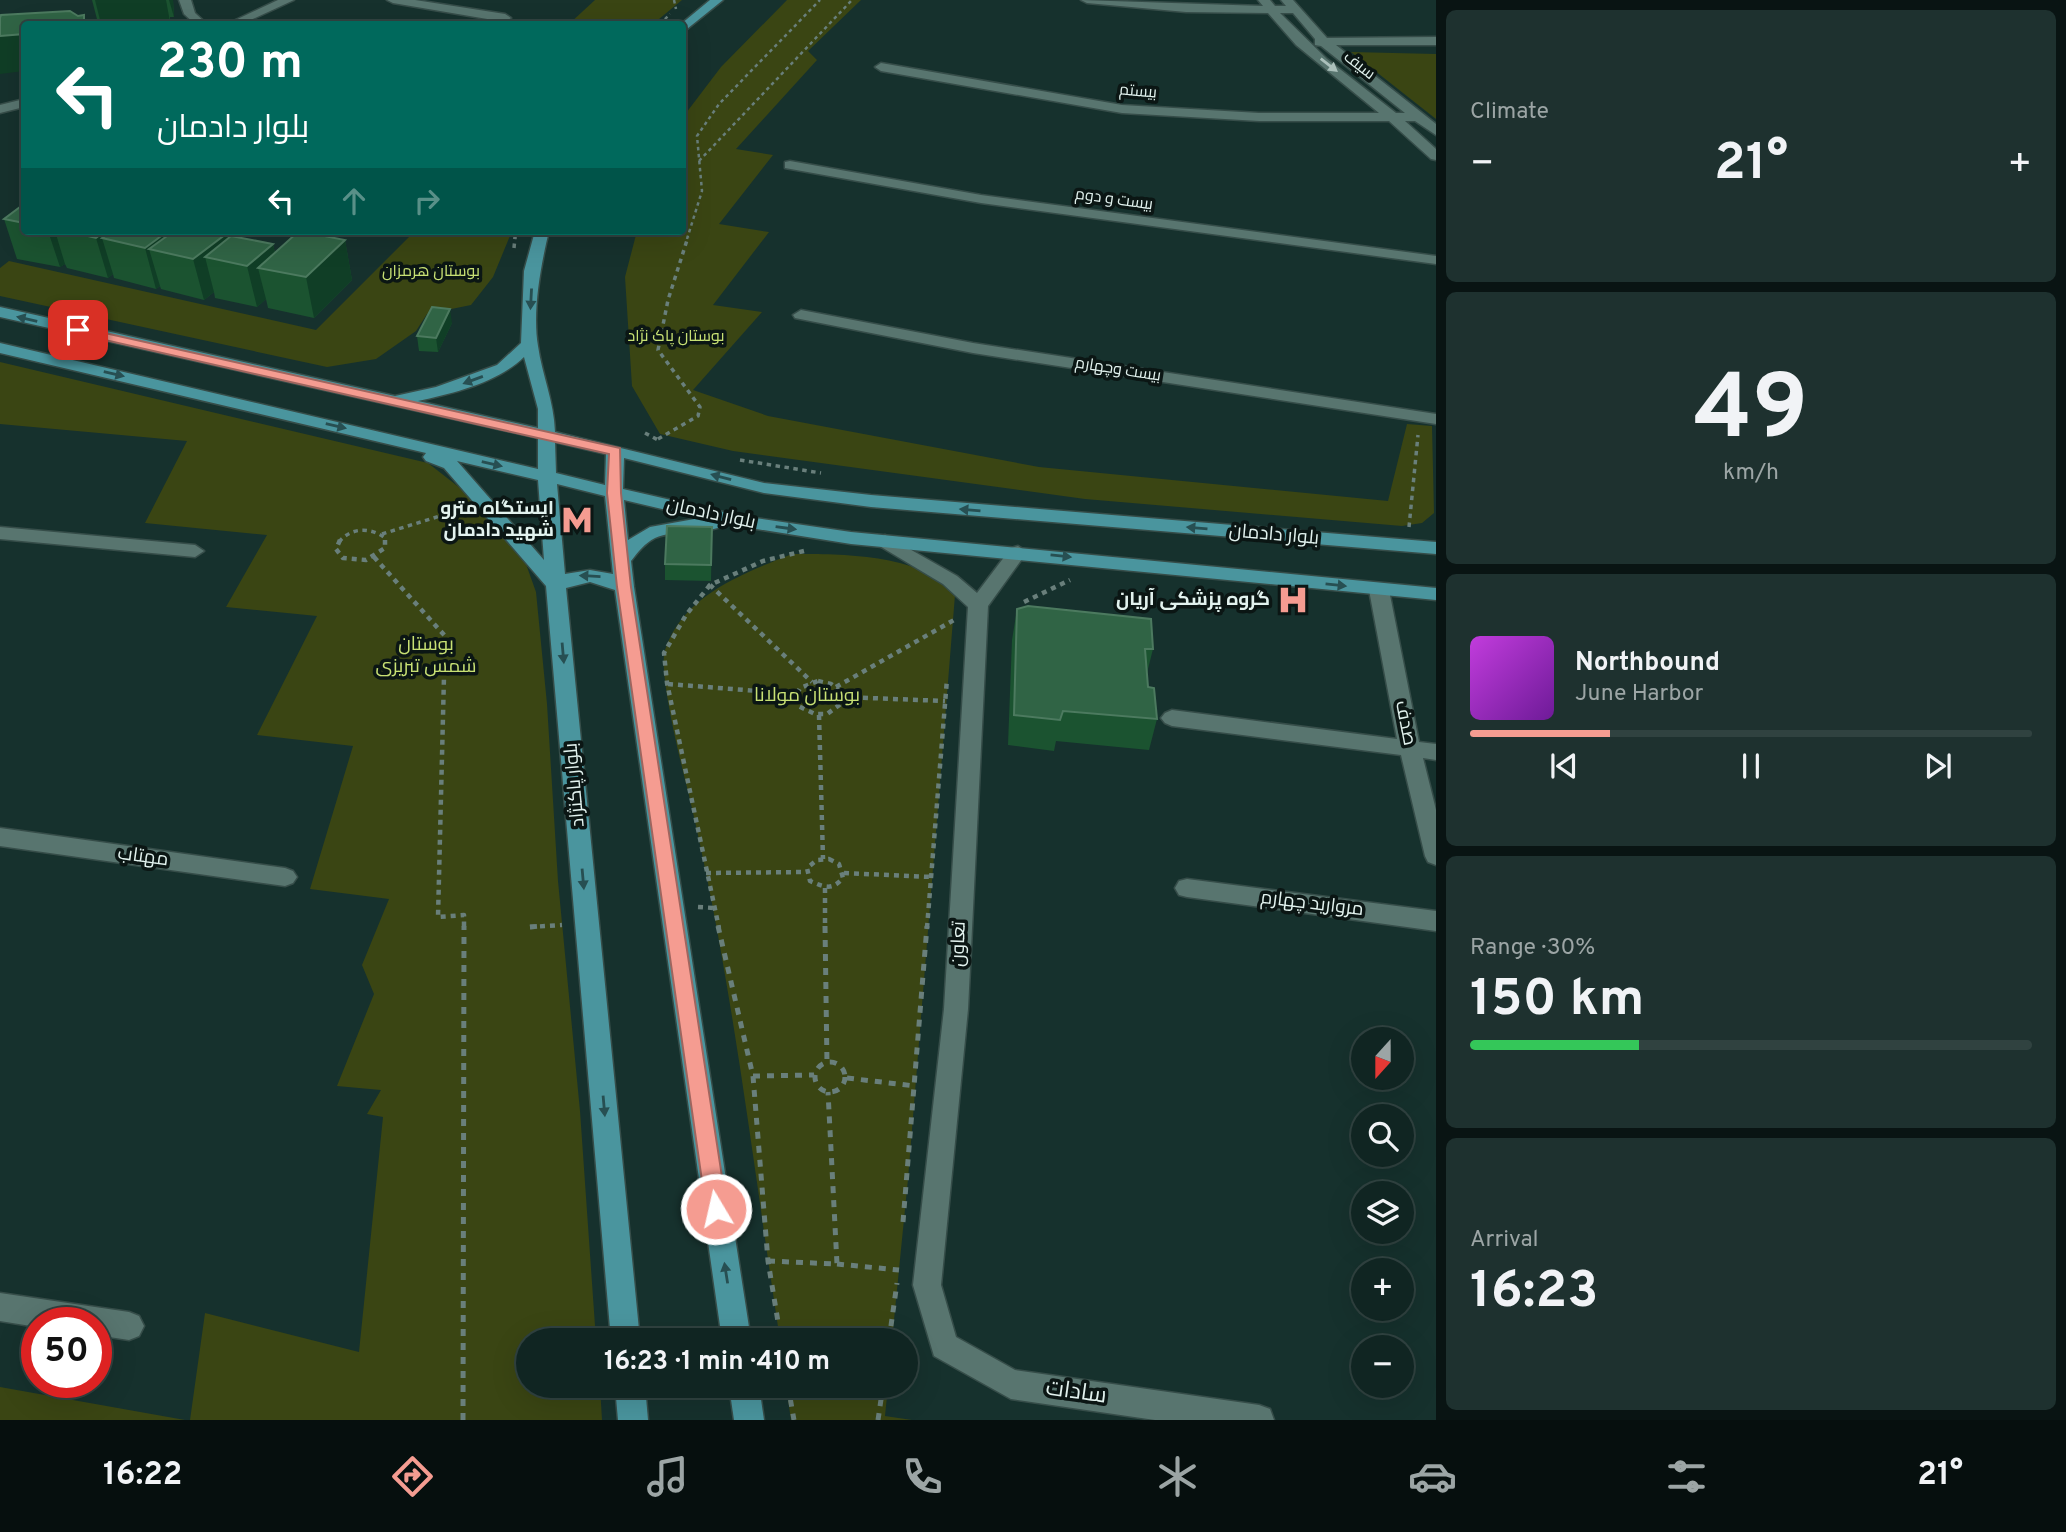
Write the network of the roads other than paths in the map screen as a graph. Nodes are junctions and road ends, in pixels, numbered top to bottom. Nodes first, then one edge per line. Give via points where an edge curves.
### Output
1 (185, 0) edge
2 (288, 0) edge
3 (393, 0) edge
4 (717, 0) edge
5 (1087, 0) edge
6 (1267, 5) edge
7 (1291, 5) edge
8 (505, 18) dead end
9 (198, 21) edge
10 (240, 21) edge
11 (686, 27) edge
12 (1436, 41) edge
13 (1324, 42) junction
14 (1300, 43) junction
15 (881, 67) dead end
16 (21, 104) edge
17 (0, 109) edge
18 (1395, 117) junction
19 (1421, 117) junction
20 (1436, 131) edge
21 (1436, 156) edge
22 (790, 165) dead end
23 (541, 235) edge
24 (1436, 260) edge
25 (0, 312) edge
26 (801, 315) dead end
27 (529, 344) junction
28 (0, 348) edge
29 (391, 401) junction
30 (1428, 418) edge
31 (378, 436) junction
32 (547, 436) junction
33 (615, 451) junction
34 (547, 477) junction
35 (614, 493) junction
36 (741, 522) junction
37 (0, 533) edge
38 (885, 541) junction
39 (1436, 548) edge
40 (195, 551) dead end
41 (1018, 552) junction
42 (621, 560) junction
43 (556, 585) junction
44 (624, 587) junction
45 (1379, 590) junction
46 (1436, 594) edge
47 (978, 605) junction
48 (1172, 718) dead end
49 (1410, 749) junction
50 (1436, 752) edge
51 (0, 837) edge
52 (1436, 856) edge
53 (285, 877) dead end
54 (1187, 888) dead end
55 (1436, 920) edge
56 (0, 1307) edge
57 (129, 1325) dead end
58 (625, 1328) edge
59 (735, 1328) edge
60 (944, 1346) joint
61 (631, 1398) edge
62 (746, 1398) edge
63 (633, 1420) edge
64 (749, 1420) edge
65 (1259, 1420) edge

1 - 9 street
2 - 10 street
3 - 8 street
4 - 11 main road
5 - 6 street via 1186,9
6 - 7 street
6 - 14 street, سیف
7 - 13 street, سیف
12 - 13 street
13 - 14 street
13 - 19 street, سیف
14 -> 18 street, سیف
15 - 18 street, بیستم via 1122,109 1259,117
16 - 17 street
18 - 19 street, بیستم
18 - 21 street, سیف
19 - 20 street, سیف
22 - 24 street, بیست و دوم via 981,200
23 -> 27 main road, بلوار پاکنژاد via 532,271
29 -> 25 main road, بلوار دادمان
26 - 30 street, بیست وچهارم via 973,348
27 -> 29 main road via 503,369 441,391
27 - 32 main road, بلوار پاکنژاد via 546,409
28 -> 31 main road, بلوار دادمان
29 - 32 main road, بلوار دادمان
31 -> 34 main road, بلوار دادمان
31 - 43 main road via 450,464
32 - 33 main road, بلوار دادمان
32 - 34 main road, بلوار پاکنژاد
33 - 35 main road
39 -> 33 main road, بلوار دادمان via 871,501 764,488
34 - 35 main road, بلوار دادمان
34 - 43 main road, بلوار پاکنژاد
35 - 36 main road, بلوار دادمان
35 - 42 main road
36 -> 38 main road, بلوار دادمان
36 - 42 main road via 661,531 640,539
37 - 40 street
38 - 41 main road, بلوار دادمان
38 - 47 street via 950,580
41 -> 45 main road, بلوار دادمان
41 - 47 street
42 - 44 main road
44 -> 43 main road via 588,573
43 -> 58 main road, بلوار پاکنژاد
59 -> 44 main road
45 - 46 main road, بلوار دادمان
45 - 49 street, صدف
47 - 60 street, تعاون via 956,1009 927,1284
48 - 49 street
49 - 50 street
49 - 52 street, صدف
51 - 53 street, مهتاب
54 - 55 street, مروارید چهارم
56 - 57 street
60 - 65 street, سادات via 1011,1384
61 - 63 main road
62 - 64 main road

